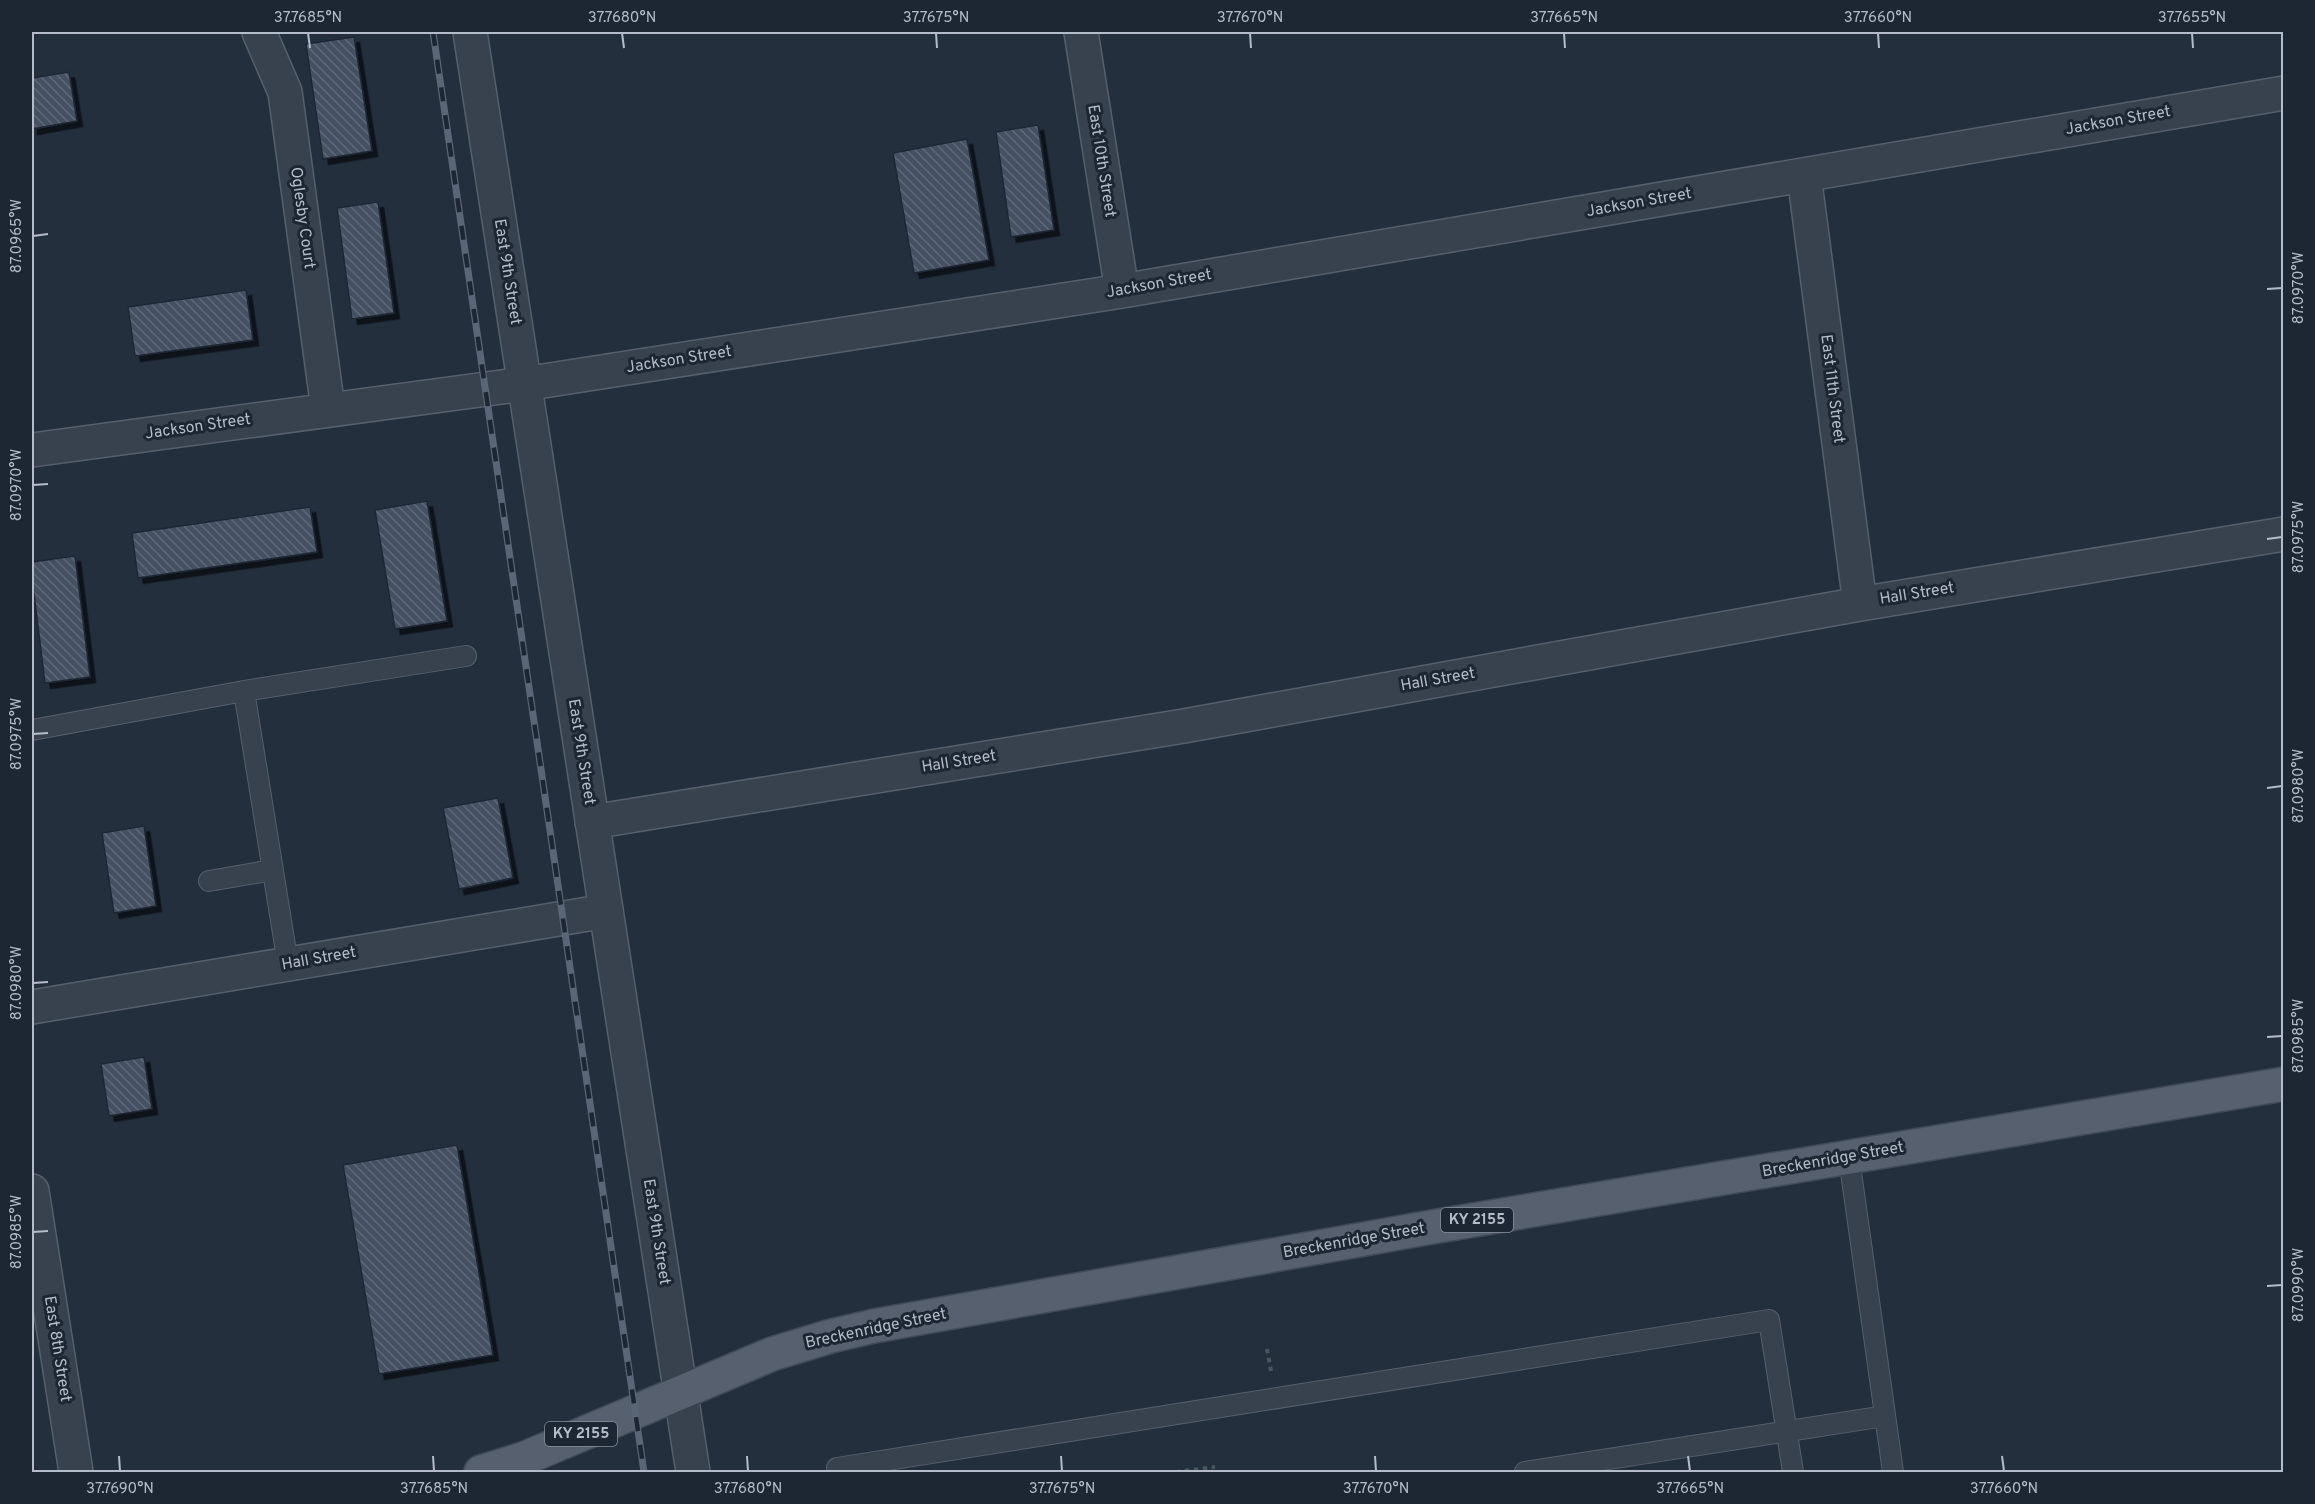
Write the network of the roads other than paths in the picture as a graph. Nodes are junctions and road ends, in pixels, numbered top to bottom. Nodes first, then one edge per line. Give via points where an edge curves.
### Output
1 (259, 32) edge
2 (470, 32) edge
3 (1081, 32) edge
4 (2283, 93) edge
5 (1804, 174) junction
6 (1122, 291) junction
7 (524, 384) junction
8 (328, 409) junction
9 (32, 450) edge
10 (2283, 534) edge
11 (1860, 604) junction
12 (466, 656) dead end
13 (244, 691) junction
14 (32, 730) edge
15 (592, 822) junction
16 (273, 870) junction
17 (209, 881) dead end
18 (606, 911) junction
19 (288, 964) junction
20 (32, 1008) edge
21 (2283, 1084) edge
22 (1849, 1158) junction
23 (32, 1191) edge
24 (680, 1393) junction
25 (1885, 1416) junction
26 (1787, 1432) junction
27 (1634, 1464) edge
28 (76, 1473) edge
29 (481, 1473) edge
30 (693, 1473) edge
31 (838, 1473) edge
32 (1525, 1473) edge
33 (1793, 1473) edge
34 (1893, 1473) edge

1 - 8 street, Oglesby Court via 285,92
2 - 7 street, East 9th Street
3 - 6 street, East 10th Street
4 - 5 street, Jackson Street
5 - 6 street, Jackson Street
5 - 11 street, East 11th Street
6 - 7 street, Jackson Street
7 - 8 street, Jackson Street
7 - 15 street, East 9th Street
8 - 9 street, Jackson Street
10 - 11 street, Hall Street
11 - 15 street, Hall Street via 1184,726
12 - 13 lane
13 - 14 lane
13 - 16 lane
15 - 18 street, East 9th Street
16 - 17 lane
16 - 19 lane
18 - 19 street, Hall Street
18 - 24 street, East 9th Street
19 - 20 street, Hall Street
21 - 22 main road, Breckenridge Street / KY 2155
22 - 24 main road, Breckenridge Street / KY 2155 via 874,1326 772,1354
22 - 25 lane
23 - 28 street, East 8th Street
24 - 29 main road, Breckenridge Street / KY 2155
24 - 30 street, East 9th Street
25 - 26 lane
25 - 34 lane
26 - 27 lane
26 - 31 lane via 1769,1320 849,1466 837,1468
26 - 33 lane
27 - 32 lane

